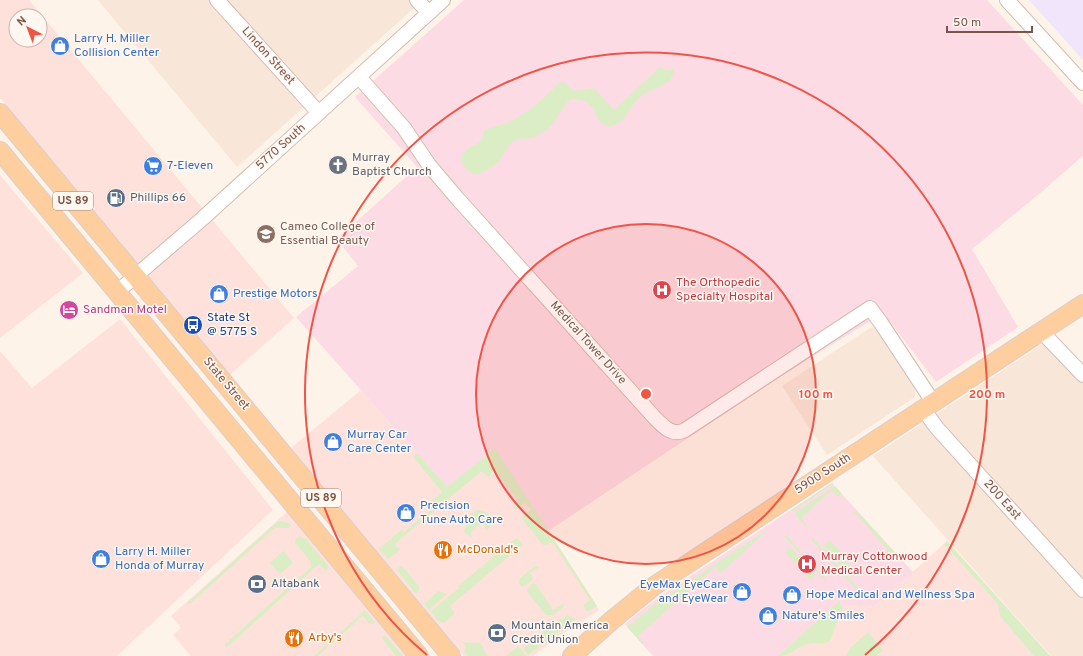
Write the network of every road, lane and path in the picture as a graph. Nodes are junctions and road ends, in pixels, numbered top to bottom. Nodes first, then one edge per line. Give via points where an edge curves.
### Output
1 (217, 0) edge
2 (416, 0) edge
3 (443, 0) edge
4 (1007, 0) edge
5 (429, 13) junction
6 (359, 77) junction
7 (1083, 83) edge
8 (0, 113) edge
9 (319, 113) junction
10 (0, 151) edge
11 (136, 276) junction
12 (117, 292) junction
13 (1083, 304) edge
14 (1041, 331) junction
15 (1083, 375) edge
16 (928, 406) junction
17 (1083, 590) edge
18 (419, 656) edge
19 (451, 656) edge
20 (572, 656) edge

1 - 9 street, Lindon Street
2 - 5 street
3 - 5 street, 5770 South
4 - 7 street
5 - 6 street, 5770 South
6 - 9 street, 5770 South
6 - 16 street, Medical Tower Drive via 404,128 429,165 452,192 669,431 685,430 870,308
8 - 11 main road, State Street / US 89
9 - 11 street, 5770 South
10 - 12 main road, State Street / US 89
11 - 12 street, 5770 South
11 - 19 main road, State Street / US 89
12 - 18 main road, State Street / US 89
13 - 14 main road, 5900 South
14 - 15 street
14 - 16 main road, 5900 South
16 - 17 street, 200 East via 937,428
16 - 20 main road, 5900 South via 654,586

